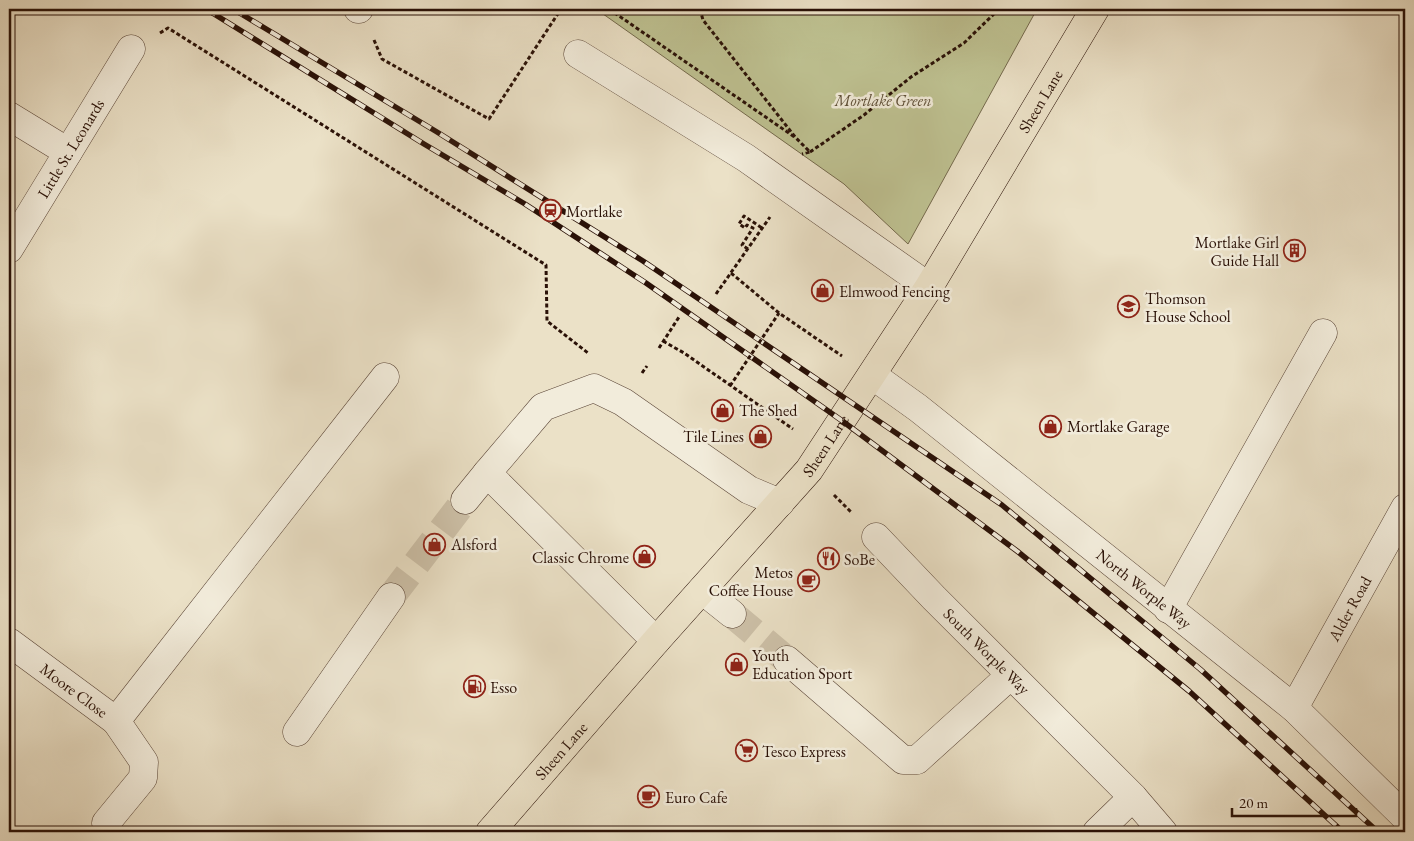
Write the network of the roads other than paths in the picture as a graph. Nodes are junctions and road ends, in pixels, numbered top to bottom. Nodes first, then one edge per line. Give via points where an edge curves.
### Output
1 (1095, 9) edge
2 (131, 49) road end
3 (578, 54) dead end
4 (9, 116) edge
5 (68, 152) junction
6 (9, 249) edge
7 (929, 287) junction
8 (1323, 333) dead end
9 (872, 375) junction
10 (384, 377) dead end
11 (487, 472) junction
12 (465, 500) tunnel mouth
13 (780, 503) junction
14 (1405, 508) edge
15 (876, 537) road end
16 (702, 590) junction
17 (391, 597) tunnel mouth
18 (1168, 609) junction
19 (732, 614) tunnel mouth
20 (656, 640) junction
21 (9, 642) edge
22 (787, 660) tunnel mouth
23 (1011, 675) junction
24 (1294, 708) junction
25 (116, 721) junction
26 (297, 732) dead end
27 (1133, 797) junction
28 (1405, 817) edge
29 (106, 824) dead end
30 (490, 832) edge
31 (1097, 832) edge
32 (1163, 832) edge

1 - 7 main road, Sheen Lane
2 - 5 street, Little St. Leonards
3 - 7 street via 746,158
4 - 5 street
5 - 6 street, Little St. Leonards
7 - 9 main road, Sheen Lane
8 - 18 street
9 - 13 main road, Sheen Lane via 809,470
9 - 18 street, North Worple Way via 918,408
10 - 25 street
11 - 12 street
11 - 13 street via 543,407 594,388 622,402 749,490
11 - 20 street
13 - 16 main road, Sheen Lane
14 - 24 street, Alder Road
15 - 23 street, South Worple Way
16 - 19 street
16 - 20 main road, Sheen Lane
17 - 26 street
18 - 24 street, North Worple Way
20 - 30 main road, Sheen Lane
21 - 25 street, Moore Close
22 - 23 street via 903,760 917,760
23 - 27 street, South Worple Way
24 - 28 street, North Worple Way
25 - 29 street, Moore Close via 144,762 143,778
27 - 31 street
27 - 32 street, South Worple Way

